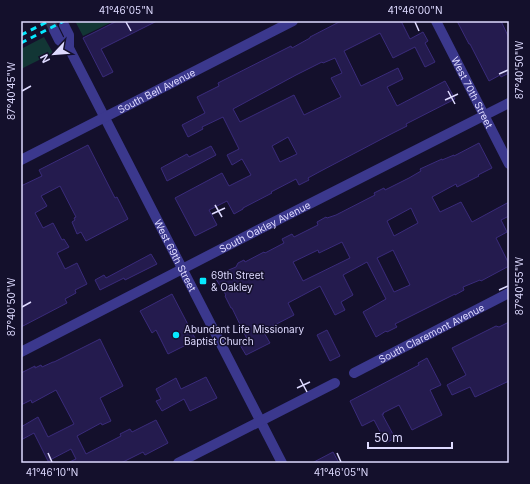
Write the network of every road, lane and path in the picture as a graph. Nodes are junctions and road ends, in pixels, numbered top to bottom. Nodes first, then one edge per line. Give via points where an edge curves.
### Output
1 (293, 21) edge
2 (436, 21) edge
3 (64, 25) tunnel mouth
4 (54, 30) tunnel mouth
5 (69, 48) junction
6 (509, 103) edge
7 (484, 116) junction
8 (105, 118) junction
9 (21, 160) edge
10 (509, 164) edge
11 (182, 269) junction
12 (509, 293) edge
13 (21, 352) edge
14 (354, 373) dead end
15 (335, 383) dead end
16 (260, 421) junction
17 (178, 463) edge
18 (282, 463) edge

1 - 8 street, South Bell Avenue
2 - 7 street, West 70th Street
3 - 5 street, West 69th Street via 69,35
4 - 5 street, West 69th Street via 59,40
5 - 8 street, West 69th Street
6 - 7 street, South Oakley Avenue
7 - 10 street, West 70th Street
7 - 11 street, South Oakley Avenue
8 - 9 street, South Bell Avenue
8 - 11 street, West 69th Street
11 - 13 street, South Oakley Avenue
11 - 16 street, West 69th Street
12 - 14 street, South Claremont Avenue
15 - 16 street
16 - 17 street
16 - 18 street, West 69th Street

